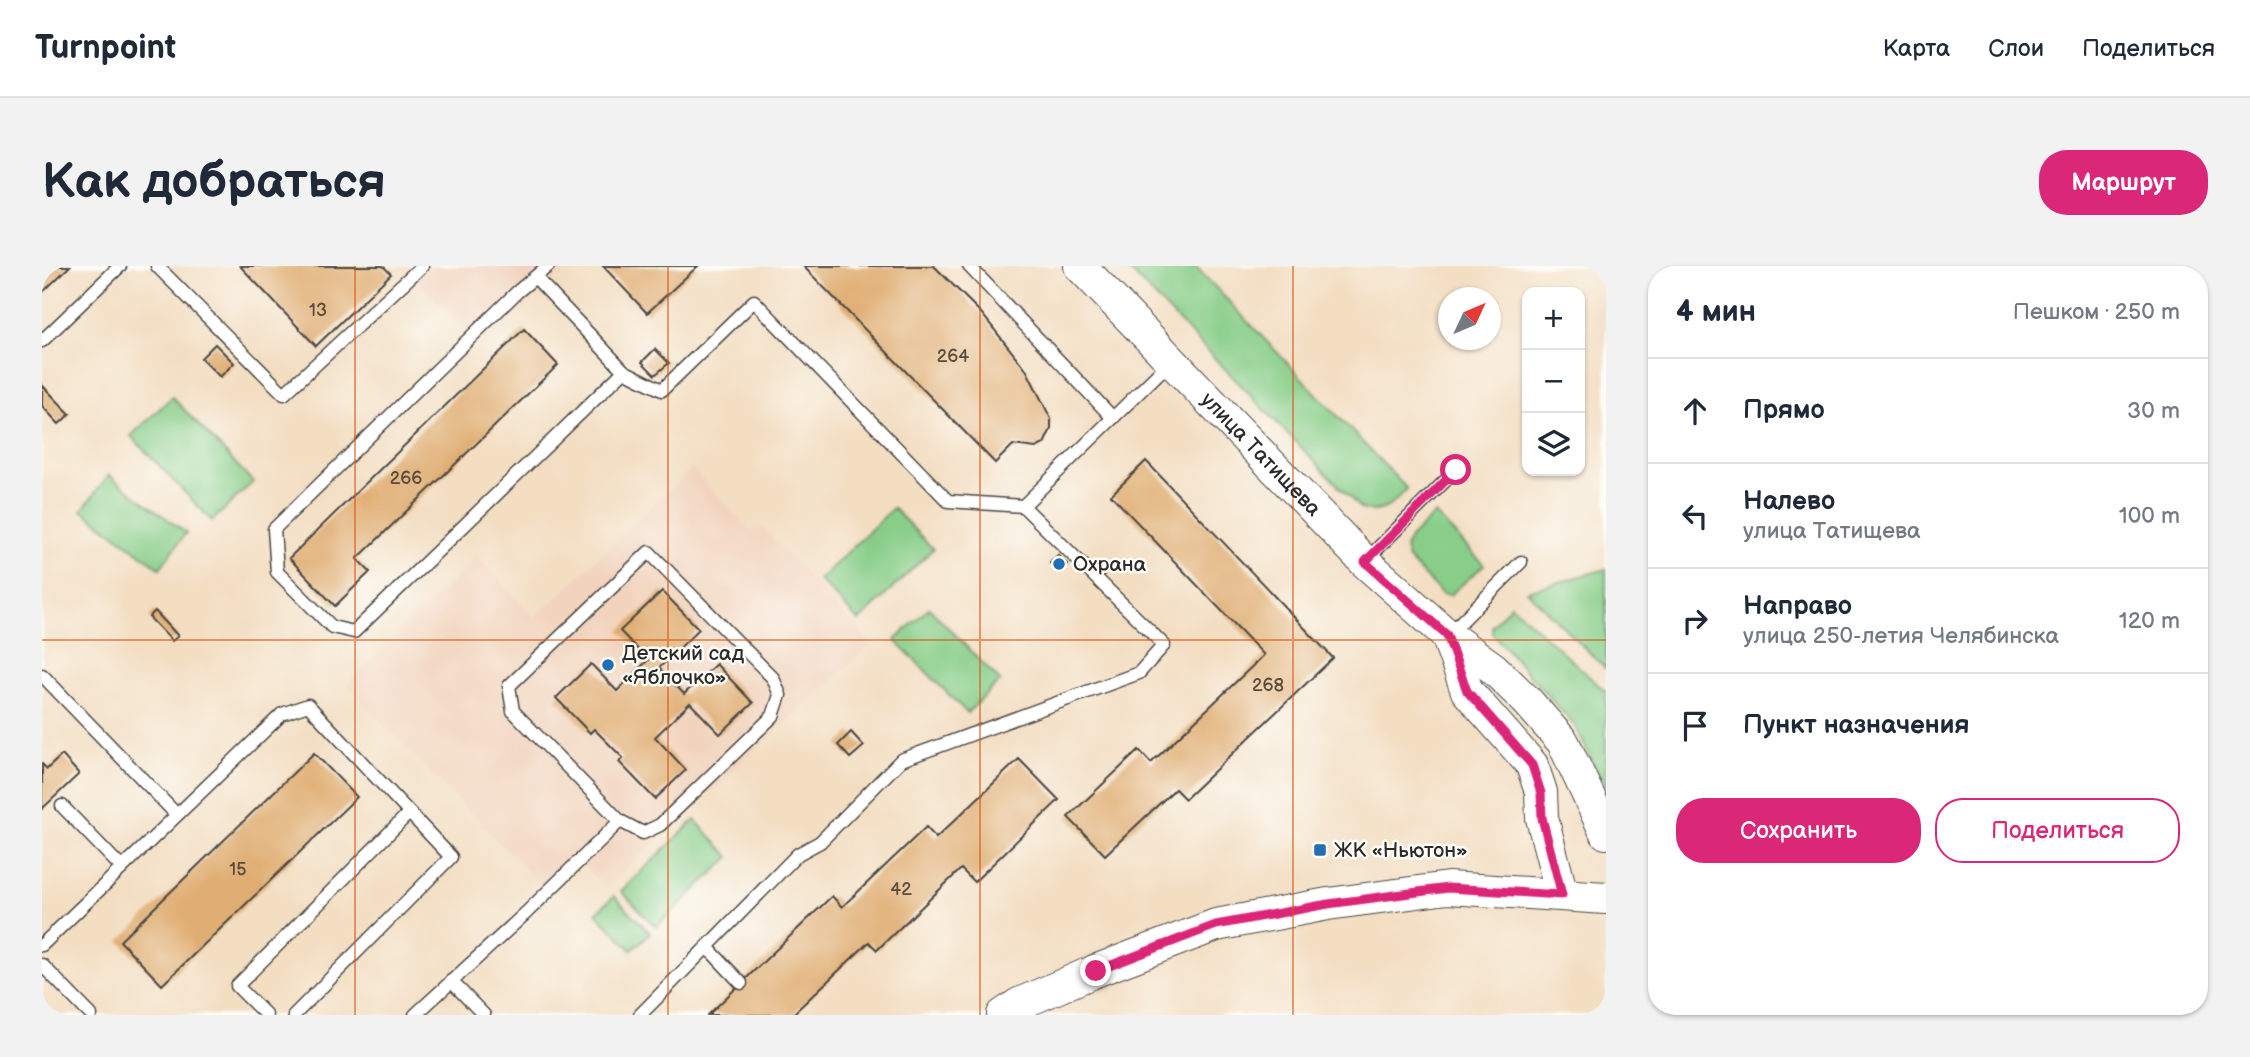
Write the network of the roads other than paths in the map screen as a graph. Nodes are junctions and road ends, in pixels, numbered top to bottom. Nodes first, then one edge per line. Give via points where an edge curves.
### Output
1 (120, 266) edge
2 (157, 266) edge
3 (422, 266) edge
4 (548, 266) edge
5 (969, 266) edge
6 (1080, 266) edge
7 (536, 278) junction
8 (42, 341) edge
9 (1171, 360) junction
10 (624, 371) junction
11 (1113, 418) junction
12 (1456, 470) dead end
13 (1023, 506) junction
14 (1365, 562) junction
15 (1521, 562) dead end
16 (1447, 635) junction
17 (42, 675) edge
18 (62, 806) dead end
19 (409, 813) junction
20 (176, 814) junction
21 (620, 821) junction
22 (1606, 833) edge
23 (121, 867) junction
24 (1562, 895) junction
25 (1606, 898) edge
26 (42, 945) edge
27 (707, 947) junction
28 (42, 965) edge
29 (451, 981) junction
30 (741, 983) dead end
31 (91, 1015) edge
32 (266, 1015) edge
33 (294, 1015) edge
34 (415, 1015) edge
35 (484, 1015) edge
36 (640, 1015) edge
37 (1003, 1015) edge

1 - 8 lane
2 - 3 lane via 284,394
4 - 7 lane
5 - 11 lane
6 - 9 street, улица Татищева
7 - 10 lane
7 - 10 lane via 274,529 277,572 332,626 354,632
9 - 11 lane
9 - 14 street, улица Татищева
10 - 13 lane via 662,390 754,301 948,501
11 - 13 lane
12 - 14 lane
13 - 27 lane via 1164,645 1139,673 901,760 820,842 798,854
14 - 16 street, улица Татищева
15 - 16 lane
16 - 22 street, улица Татищева via 1493,668 1563,742
16 - 24 street, улица Татищева via 1467,691 1532,765
17 - 20 lane
18 - 23 lane
19 - 20 lane via 308,705 282,714
19 - 32 lane via 237,986
19 - 33 lane via 451,857
20 - 23 lane
21 - 21 lane via 643,833 660,824 773,716 780,695 773,678 649,552 509,685 513,710
21 - 29 lane
23 - 26 lane
24 - 25 street
24 - 37 street via 1448,888 1216,925 1096,971
27 - 30 lane
27 - 36 lane
28 - 31 lane
29 - 34 lane
29 - 35 lane

